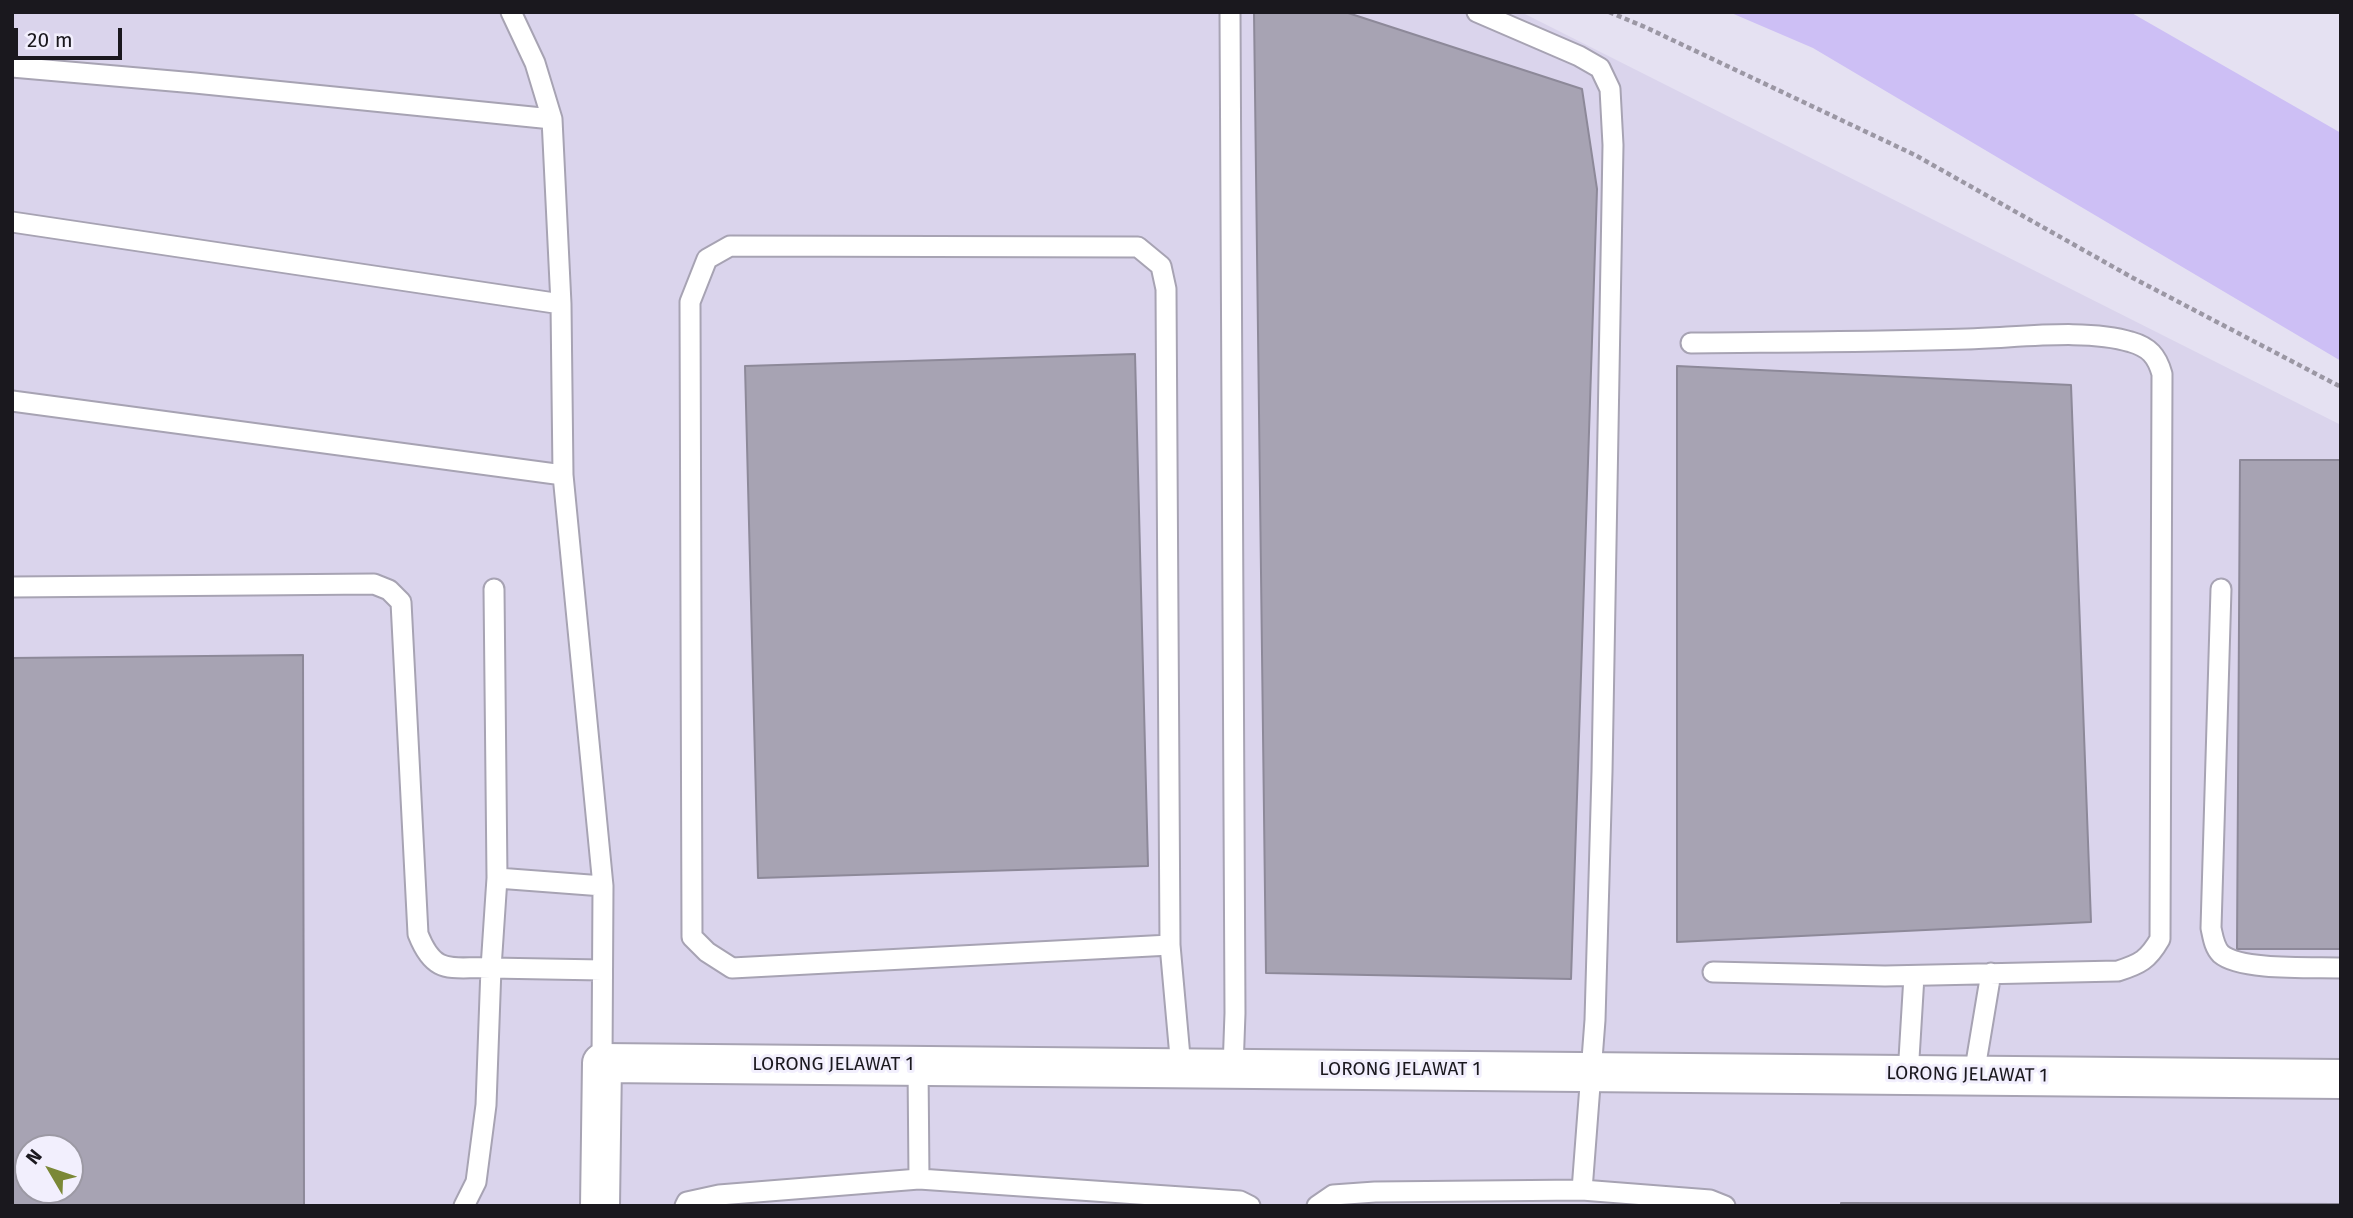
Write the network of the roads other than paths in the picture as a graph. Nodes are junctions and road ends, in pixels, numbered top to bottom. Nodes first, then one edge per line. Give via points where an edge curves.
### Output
1 (512, 12) edge
2 (1230, 12) edge
3 (1477, 12) edge
4 (12, 67) edge
5 (552, 119) junction
6 (12, 222) edge
7 (561, 304) junction
8 (1691, 343) dead end
9 (12, 401) edge
10 (563, 475) junction
11 (12, 587) edge
12 (494, 589) dead end
13 (2221, 589) dead end
14 (497, 878) junction
15 (603, 886) junction
16 (1170, 945) junction
17 (491, 968) junction
18 (2341, 968) edge
19 (602, 970) junction
20 (1713, 972) dead end
21 (1991, 973) junction
22 (1914, 976) junction
23 (602, 1063) junction
24 (918, 1065) junction
25 (1181, 1068) junction
26 (1233, 1069) junction
27 (1590, 1072) junction
28 (1908, 1075) junction
29 (1974, 1075) junction
30 (2341, 1079) edge
31 (919, 1179) junction
32 (1582, 1190) junction
33 (464, 1206) edge
34 (600, 1206) edge
35 (685, 1206) edge
36 (1250, 1206) edge
37 (1317, 1206) edge
38 (1724, 1206) edge

1 - 5 lane via 535,63
2 - 26 lane
3 - 27 lane via 1600,68 1610,89 1613,145 1602,758
4 - 5 lane
5 - 7 lane
6 - 7 lane
7 - 10 lane
8 - 21 lane via 2098,335 2130,341 2158,360 2162,374 2160,939 2138,964 2118,971
9 - 10 lane
10 - 15 lane
11 - 17 lane via 374,584 389,590 401,602 418,934 438,966
12 - 14 lane
13 - 18 lane via 2214,943 2222,954 2246,965
14 - 15 lane
14 - 17 lane
15 - 19 lane
16 - 16 lane via 1166,289 1161,266 1138,247 730,246 708,259 690,302 692,937 732,968
16 - 25 lane
17 - 19 lane
17 - 33 lane via 486,1105 476,1182
19 - 23 lane
20 - 22 lane
21 - 22 lane
21 - 29 lane
22 - 28 lane
23 - 24 street, LORONG JELAWAT 1
23 - 34 street
24 - 25 street, LORONG JELAWAT 1
24 - 31 lane
25 - 26 street, LORONG JELAWAT 1
26 - 27 street, LORONG JELAWAT 1
27 - 28 street, LORONG JELAWAT 1
27 - 32 lane
28 - 29 street, LORONG JELAWAT 1
29 - 30 street, LORONG JELAWAT 1
31 - 35 lane via 719,1195
31 - 36 lane via 1240,1201
32 - 37 lane via 1375,1192 1333,1195
32 - 38 lane via 1710,1200

